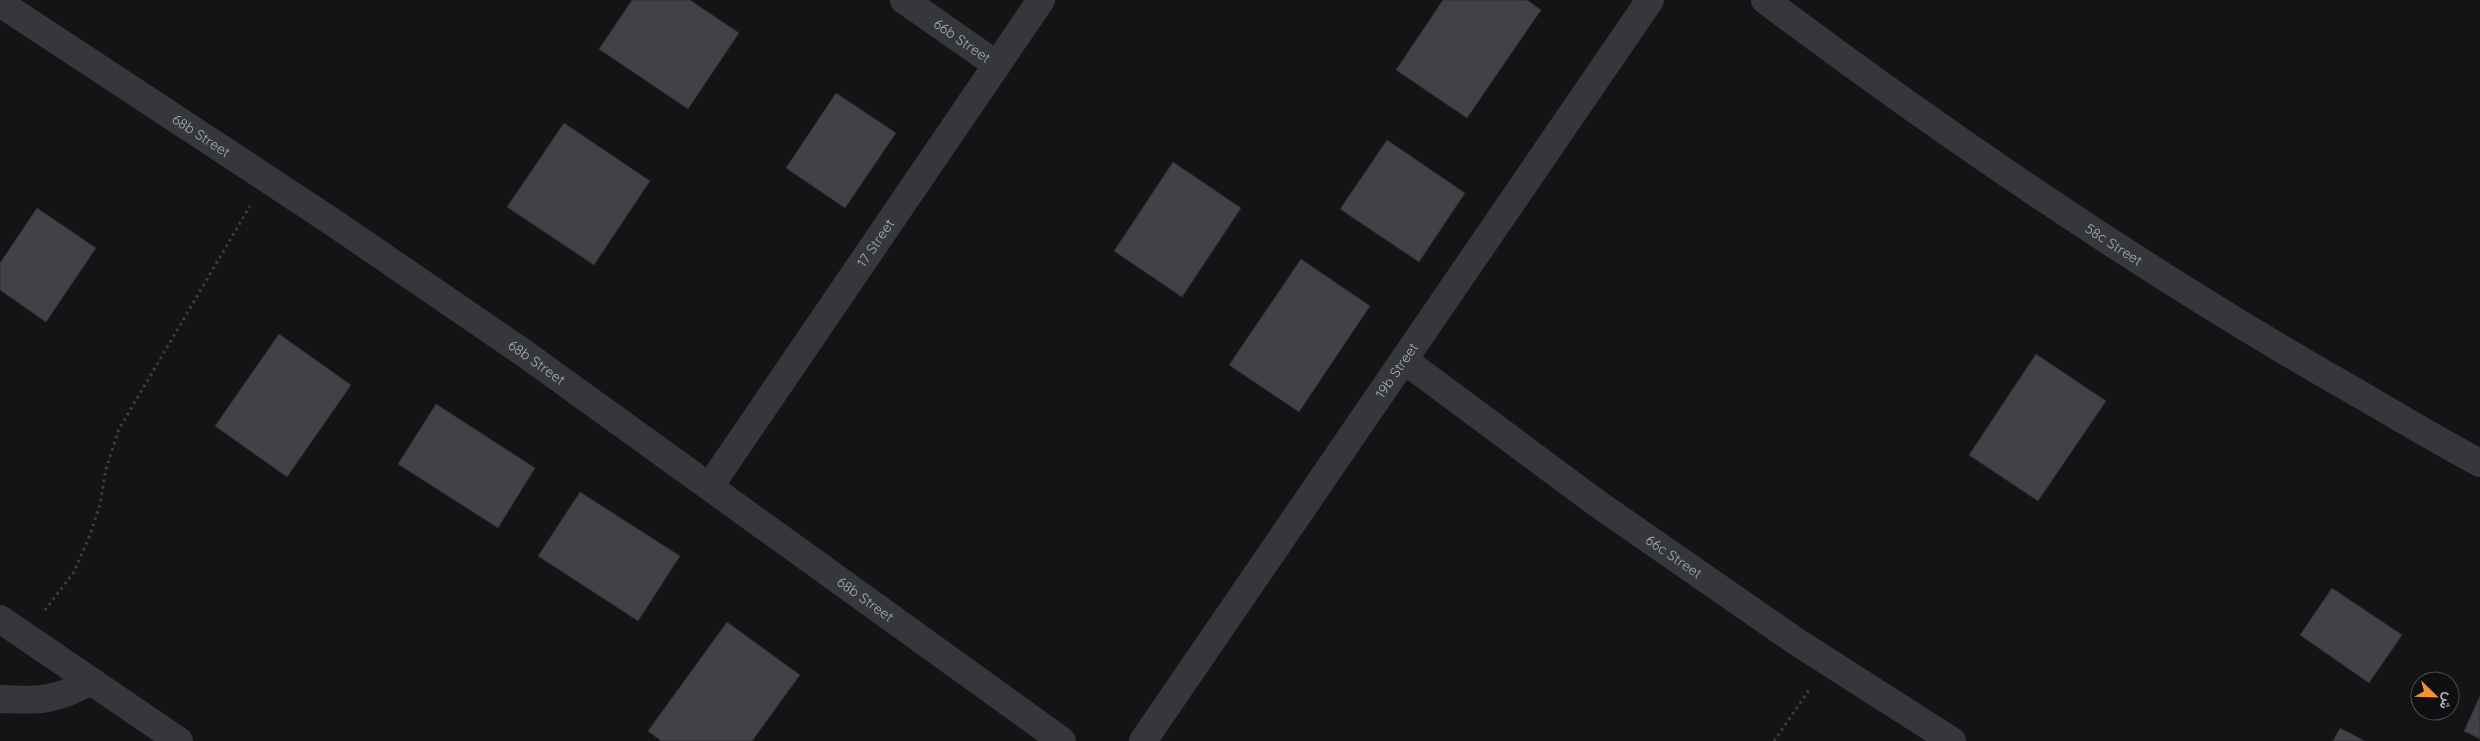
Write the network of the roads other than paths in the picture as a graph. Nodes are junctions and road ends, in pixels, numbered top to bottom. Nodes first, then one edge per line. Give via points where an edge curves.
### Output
1 (904, 0) edge
2 (1041, 0) edge
3 (1650, 0) edge
4 (1765, 0) edge
5 (0, 3) edge
6 (997, 65) junction
7 (1404, 360) junction
8 (2480, 463) edge
9 (710, 486) junction
10 (0, 619) edge
11 (90, 680) junction
12 (0, 699) edge
13 (179, 741) edge
14 (1062, 741) edge
15 (1143, 741) edge
16 (1952, 741) edge

1 - 6 street, 66b Street
2 - 6 street, 17 Street
3 - 7 street, 19b Street
4 - 8 street, 58c Street via 1878,85 2072,219 2272,344
5 - 9 street, 68b Street via 521,351
6 - 9 street, 17 Street
7 - 15 street, 19b Street
7 - 16 street, 66c Street via 1598,504 1829,662
9 - 14 street, 68b Street
10 - 11 street
11 - 12 street via 60,697
11 - 13 street

